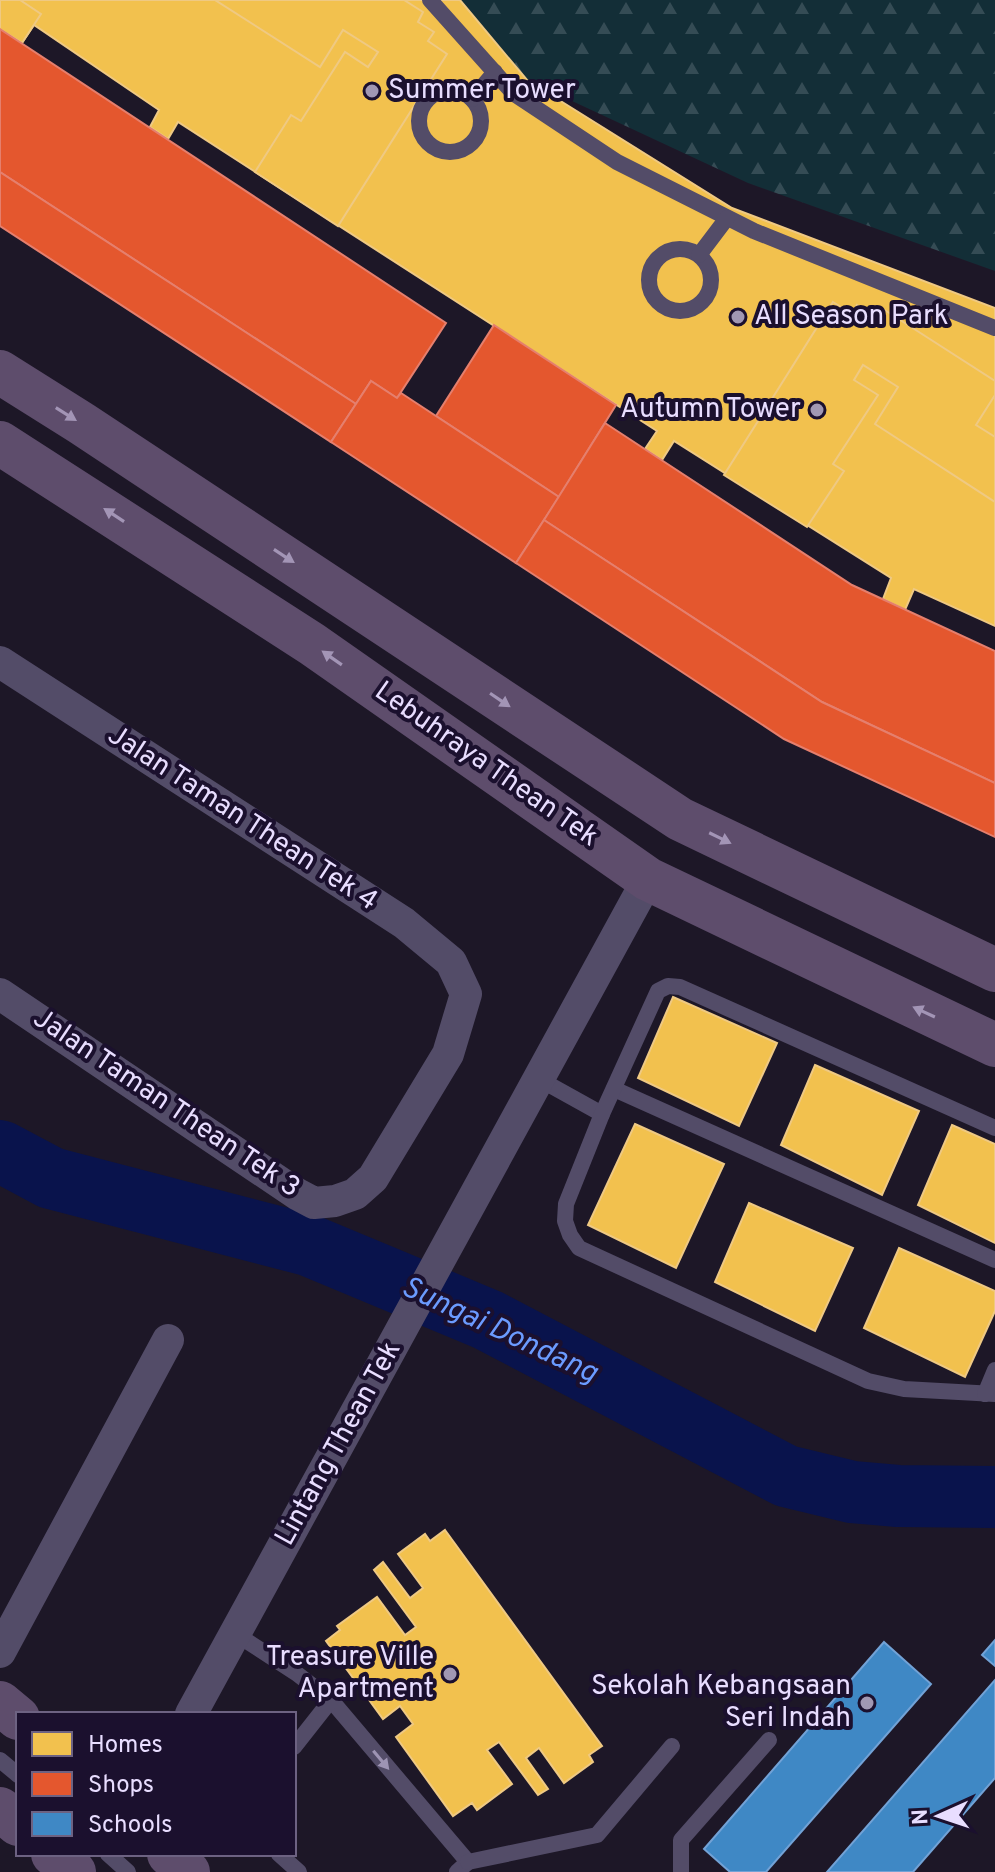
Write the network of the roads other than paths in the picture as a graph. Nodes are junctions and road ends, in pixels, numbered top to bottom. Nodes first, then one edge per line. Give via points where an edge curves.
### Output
1 (430, 0) edge
2 (495, 72) junction
3 (472, 99) dead end
4 (727, 218) junction
5 (699, 255) dead end
6 (995, 328) edge
7 (0, 372) edge
8 (0, 443) edge
9 (0, 662) edge
10 (648, 879) junction
11 (995, 970) edge
12 (0, 994) edge
13 (995, 1045) edge
14 (539, 1079) junction
15 (614, 1089) junction
16 (602, 1114) junction
17 (995, 1128) edge
18 (335, 1201) joint
19 (995, 1260) edge
20 (168, 1340) dead end
21 (995, 1370) edge
22 (990, 1394) edge
23 (236, 1634) junction
24 (0, 1652) edge
25 (331, 1700) junction
26 (0, 1703) edge
27 (192, 1712) edge
28 (16, 1716) edge
29 (769, 1740) dead end
30 (296, 1744) edge
31 (672, 1746) dead end
32 (0, 1760) edge
33 (16, 1773) edge
34 (0, 1809) edge
35 (16, 1822) edge
36 (55, 1856) edge
37 (110, 1856) edge
38 (281, 1856) edge
39 (462, 1867) edge
40 (74, 1872) edge
41 (128, 1872) edge
42 (299, 1872) edge
43 (681, 1872) edge

1 - 2 lane
2 - 3 lane
2 - 4 lane via 513,93 617,162
4 - 5 lane
4 - 6 lane
7 -> 11 main road via 680,819
10 -> 8 main road, Lebuhraya Thean Tek via 312,644
9 - 18 street, Jalan Taman Thean Tek 4 via 404,923 451,962 466,994 448,1054 373,1178 355,1194
13 -> 10 main road, Lebuhraya Thean Tek
10 - 14 street, Lintang Thean Tek
12 - 18 street, Jalan Taman Thean Tek 3 via 297,1194 314,1203
14 - 16 lane
14 - 23 street, Lintang Thean Tek
15 - 16 lane
15 - 17 lane via 658,991 680,987
15 - 19 lane
16 - 22 lane via 566,1204 565,1221 579,1248 868,1381 904,1389
20 - 24 street
21 - 22 lane
23 - 25 lane
23 - 27 street, Lintang Thean Tek
25 - 30 lane
25 -> 39 lane
26 - 28 main road
29 - 43 lane via 681,1840
31 - 39 lane via 597,1835
32 - 33 lane
34 - 35 main road
36 - 40 main road
37 - 41 lane
38 - 42 lane

